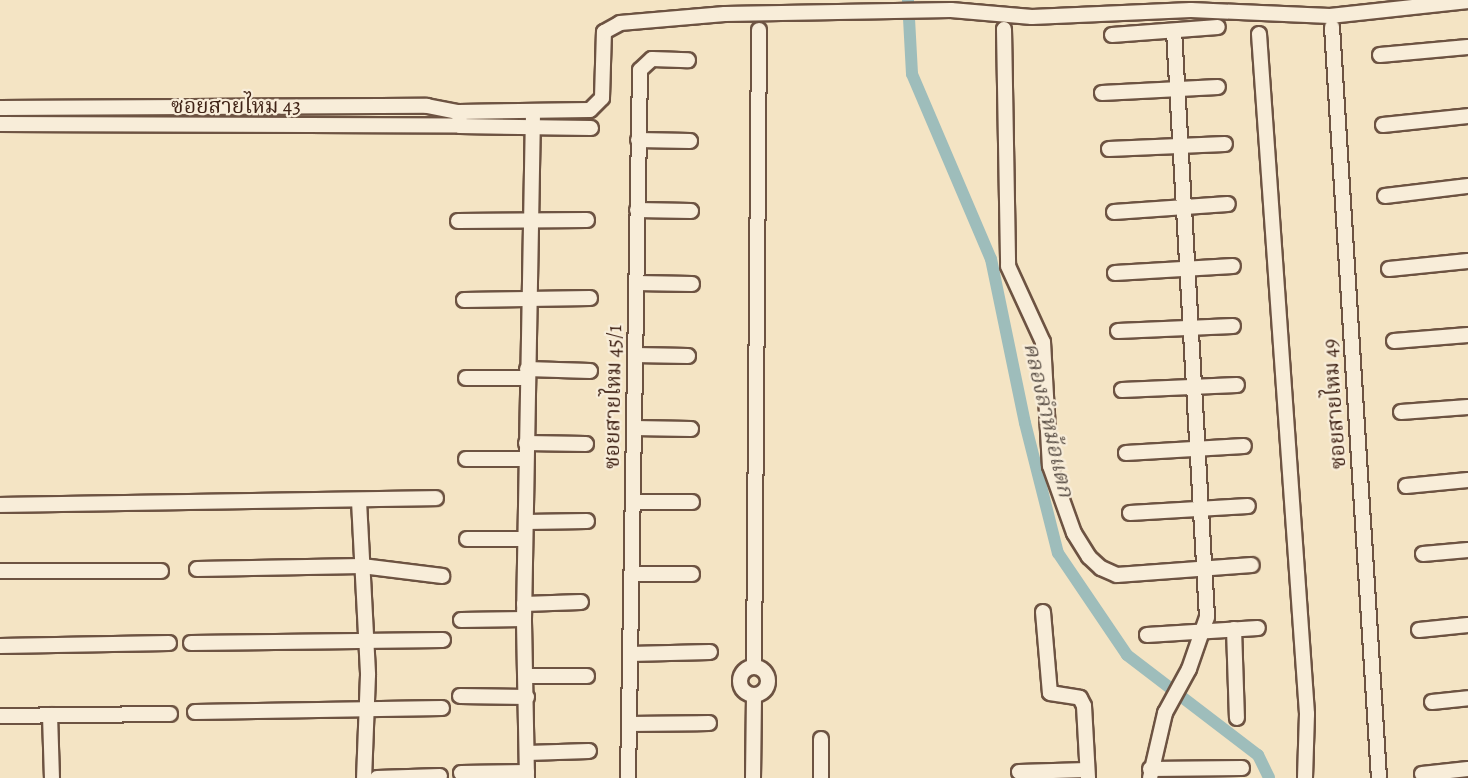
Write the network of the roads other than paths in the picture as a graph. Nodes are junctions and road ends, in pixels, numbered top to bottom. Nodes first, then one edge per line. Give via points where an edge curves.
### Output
1 (1468, 2) edge
2 (1218, 27) dead end
3 (1332, 27) dead end
4 (1005, 29) dead end
5 (759, 30) dead end
6 (1174, 31) junction
7 (1259, 34) dead end
8 (1112, 35) dead end
9 (1468, 47) edge
10 (1380, 55) dead end
11 (688, 60) dead end
12 (1218, 87) dead end
13 (1177, 89) junction
14 (1102, 93) dead end
15 (0, 106) edge
16 (533, 112) junction
17 (0, 114) edge
18 (1468, 116) edge
19 (460, 119) junction
20 (0, 124) edge
21 (1383, 125) dead end
22 (591, 128) dead end
23 (532, 129) junction
24 (638, 140) junction
25 (690, 141) dead end
26 (1225, 144) dead end
27 (1181, 147) junction
28 (1109, 149) dead end
29 (1468, 186) edge
30 (1385, 196) dead end
31 (1228, 204) dead end
32 (1184, 208) junction
33 (637, 210) junction
34 (691, 211) dead end
35 (1114, 212) dead end
36 (530, 220) junction
37 (587, 220) dead end
38 (458, 221) dead end
39 (1468, 261) edge
40 (1233, 266) dead end
41 (1188, 268) junction
42 (1389, 269) dead end
43 (1115, 273) dead end
44 (636, 283) junction
45 (692, 284) dead end
46 (528, 298) junction
47 (590, 298) dead end
48 (464, 300) dead end
49 (1233, 326) dead end
50 (1191, 327) junction
51 (1118, 330) dead end
52 (1468, 335) edge
53 (1394, 341) dead end
54 (635, 355) junction
55 (688, 356) dead end
56 (590, 371) dead end
57 (527, 374) junction
58 (466, 378) dead end
59 (1237, 385) dead end
60 (1194, 387) junction
61 (1122, 390) dead end
62 (1468, 406) edge
63 (1401, 412) dead end
64 (634, 428) junction
65 (691, 429) dead end
66 (526, 442) junction
67 (585, 444) dead end
68 (1244, 446) dead end
69 (1198, 449) junction
70 (1126, 453) dead end
71 (466, 459) dead end
72 (526, 459) junction
73 (1468, 480) edge
74 (1406, 486) dead end
75 (436, 498) dead end
76 (360, 501) junction
77 (633, 502) junction
78 (692, 502) dead end
79 (0, 505) edge
80 (1248, 506) dead end
81 (1201, 508) junction
82 (1130, 513) dead end
83 (587, 521) dead end
84 (526, 522) junction
85 (466, 539) dead end
86 (525, 539) junction
87 (1468, 550) edge
88 (1423, 554) dead end
89 (1252, 565) dead end
90 (362, 566) junction
91 (197, 569) dead end
92 (1204, 570) junction
93 (0, 571) edge
94 (161, 571) dead end
95 (631, 573) junction
96 (692, 574) dead end
97 (442, 576) dead end
98 (581, 602) dead end
99 (524, 604) junction
100 (1043, 612) dead end
101 (524, 619) junction
102 (461, 620) dead end
103 (1468, 626) edge
104 (1258, 628) dead end
105 (1234, 629) junction
106 (1419, 630) dead end
107 (1202, 631) junction
108 (1147, 634) dead end
109 (443, 640) dead end
110 (367, 642) junction
111 (169, 643) dead end
112 (191, 643) dead end
113 (0, 646) edge
114 (710, 652) dead end
115 (630, 654) junction
116 (526, 676) junction
117 (587, 676) dead end
118 (460, 696) dead end
119 (527, 698) junction
120 (1468, 698) edge
121 (1432, 702) dead end
122 (442, 708) dead end
123 (367, 711) junction
124 (195, 712) dead end
125 (50, 714) junction
126 (170, 714) dead end
127 (0, 716) edge
128 (1237, 718) dead end
129 (709, 723) dead end
130 (629, 724) junction
131 (821, 739) dead end
132 (589, 751) dead end
133 (527, 753) junction
134 (1242, 768) dead end
135 (1468, 769) edge
136 (1019, 772) dead end
137 (461, 773) dead end
138 (1150, 773) edge
139 (1088, 774) edge
140 (1422, 774) dead end
141 (527, 775) edge
142 (440, 776) dead end
143 (52, 778) edge
144 (364, 778) edge
145 (377, 778) edge
146 (628, 778) edge
147 (753, 778) edge
148 (821, 778) edge
149 (1305, 778) edge
150 (1379, 778) edge

1 - 16 street via 1330,16 1191,10 1032,17 951,10 725,14 612,25 604,32 600,105 591,110
2 - 6 street
3 - 150 street, ซอยสายไหม 49
4 - 92 street via 1008,266 1043,342 1048,452 1062,506 1089,557 1101,568 1117,574
5 - 147 street via 754,667 745,670 740,678 742,688 754,695
6 - 8 street
6 - 13 street
7 - 149 street via 1307,714
9 - 10 street
11 - 24 street, ซอยสายไหม 45/1 via 652,59 644,63 640,70
12 - 13 street
13 - 14 street
13 - 27 street
15 - 17 street
15 - 19 street via 427,106
16 - 19 street
16 - 23 street
18 - 21 street
19 - 20 street, ซอยสายไหม 43
19 - 23 street
22 - 23 street
23 - 36 street
24 - 25 street
24 - 33 street, ซอยสายไหม 45/1
26 - 27 street
27 - 28 street
27 - 32 street
29 - 30 street
31 - 32 street
32 - 35 street
32 - 41 street
33 - 34 street
33 - 44 street, ซอยสายไหม 45/1
36 - 37 street
36 - 38 street
36 - 46 street
39 - 42 street
40 - 41 street
41 - 43 street
41 - 50 street
44 - 45 street
44 - 54 street, ซอยสายไหม 45/1
46 - 47 street
46 - 48 street
46 - 57 street
49 - 50 street
50 - 51 street
50 - 60 street
52 - 53 street
54 - 55 street
54 - 64 street, ซอยสายไหม 45/1
56 - 57 street
57 - 58 street
57 - 66 street
59 - 60 street
60 - 61 street
60 - 69 street
62 - 63 street
64 - 65 street
64 - 77 street, ซอยสายไหม 45/1
66 - 67 street
66 - 72 street
68 - 69 street
69 - 70 street
69 - 81 street
71 - 72 street
72 - 84 street
73 - 74 street
75 - 76 street
76 - 79 street
76 - 90 street
77 - 78 street
77 - 95 street, ซอยสายไหม 45/1
80 - 81 street
81 - 82 street
81 - 92 street
83 - 84 street
84 - 86 street
85 - 86 street
86 - 99 street
87 - 88 street
89 - 92 street
90 - 91 street
90 - 97 street
90 - 110 street
92 - 107 street via 1207,617
93 - 94 street
95 - 96 street
95 - 115 street, ซอยสายไหม 45/1
98 - 99 street
99 - 101 street
100 - 139 street via 1047,686 1050,693 1058,696 1080,698 1084,706
101 - 102 street
101 - 116 street
103 - 106 street
104 - 105 street
105 - 107 street
105 - 128 street
107 - 108 street
107 - 138 street via 1189,669 1165,713
109 - 110 street
110 - 112 street
110 - 123 street
111 - 113 street
114 - 115 street
115 - 130 street, ซอยสายไหม 45/1
116 - 117 street
116 - 119 street
118 - 119 street
119 - 133 street
120 - 121 street
122 - 123 street
123 - 124 street
123 - 144 street
125 - 126 street
125 - 127 street
125 - 143 street
129 - 130 street
130 - 146 street, ซอยสายไหม 45/1
131 - 148 street
132 - 133 street
133 - 141 street
134 - 138 street
135 - 140 street
136 - 139 street
137 - 141 street
142 - 145 street

